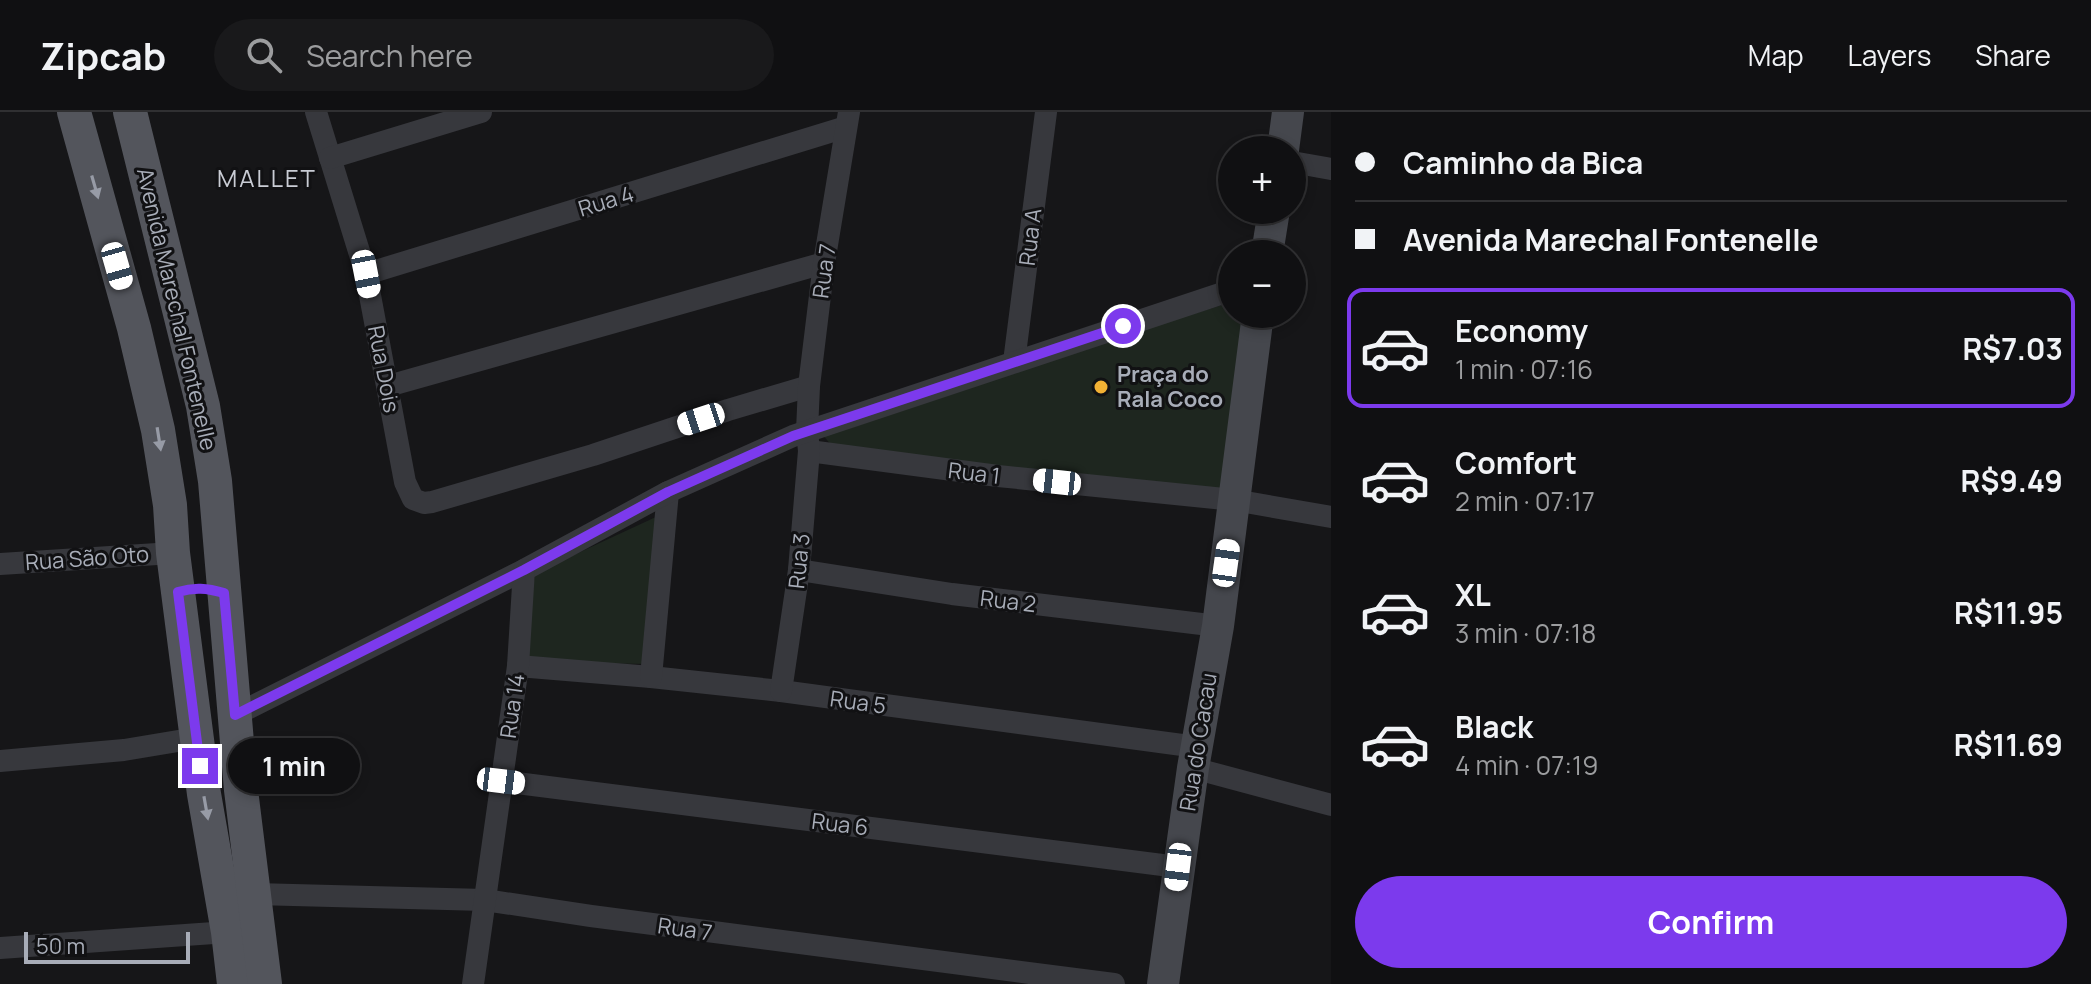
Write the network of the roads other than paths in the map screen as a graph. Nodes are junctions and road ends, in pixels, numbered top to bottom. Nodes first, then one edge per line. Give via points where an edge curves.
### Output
1 (74, 112) edge
2 (130, 112) edge
3 (316, 112) edge
4 (481, 112) edge
5 (1046, 112) edge
6 (1288, 112) edge
7 (847, 120) edge
8 (1285, 136) edge
9 (330, 158) junction
10 (1306, 165) edge
11 (1331, 169) edge
12 (824, 263) junction
13 (366, 274) junction
14 (1218, 295) edge
15 (1256, 328) edge
16 (1014, 362) junction
17 (388, 386) junction
18 (809, 386) junction
19 (808, 441) junction
20 (668, 492) junction
21 (1234, 500) junction
22 (1331, 517) edge
23 (220, 548) junction
24 (173, 553) junction
25 (0, 564) edge
26 (524, 570) junction
27 (799, 570) junction
28 (178, 592) junction
29 (224, 593) junction
30 (1218, 626) junction
31 (518, 666) junction
32 (651, 677) junction
33 (781, 691) junction
34 (235, 715) junction
35 (196, 738) junction
36 (1195, 758) junction
37 (0, 761) edge
38 (501, 781) junction
39 (1331, 805) edge
40 (1178, 867) junction
41 (255, 894) junction
42 (485, 900) junction
43 (228, 932) junction
44 (0, 948) edge
45 (1167, 983) edge
46 (234, 984) edge
47 (265, 984) edge
48 (473, 984) edge
49 (1114, 984) edge

1 -> 24 main road, Avenida Marechal Fontenelle via 150,390
2 - 23 main road, Avenida Marechal Fontenelle via 203,406
3 - 9 street, Rua Dois
4 - 9 street
5 - 16 street, Rua A
6 - 8 street
7 - 12 street, Rua 7
7 - 13 street, Rua 4
9 - 13 street, Rua Dois
10 - 11 street
12 - 17 street
12 - 18 street, Rua 7
13 - 17 street, Rua Dois
14 - 16 street
15 - 21 street, Rua do Cacau
16 - 19 street
17 - 18 street, Rua Dois via 405,482 413,499 424,503
18 - 19 street, Rua 7
19 - 20 street
19 - 21 street, Rua 1 via 998,476
19 - 27 street, Rua 3
20 - 26 street
20 - 32 street
21 - 22 street, Rua 1
21 - 30 street, Rua do Cacau
23 - 24 main road
23 - 29 main road, Avenida Marechal Fontenelle
24 - 25 street, Rua São Oto
24 - 28 main road, Avenida Marechal Fontenelle
26 - 31 street, Rua 14
26 - 34 street
27 - 30 street, Rua 2
27 - 33 street, Rua 3
28 - 29 main road via 194,588
28 - 35 main road, Avenida Marechal Fontenelle
29 - 34 main road, Avenida Marechal Fontenelle
30 - 36 street, Rua do Cacau
31 - 32 street, Rua 5
31 - 38 street, Rua 14
32 - 33 street, Rua 5
33 - 36 street, Rua 5
34 - 41 main road, Avenida Marechal Fontenelle
35 - 37 street
35 -> 43 main road, Avenida Marechal Fontenelle
36 - 39 street, Rua 5
36 - 40 street, Rua do Cacau
38 - 40 street, Rua 6
38 - 42 street, Rua 14
40 - 45 street, Rua do Cacau
41 - 42 street, Rua 7
41 - 47 main road, Avenida Marechal Fontenelle
42 - 48 street, Rua 14
42 - 49 street, Rua 7
43 - 44 street
43 - 46 main road, Avenida Marechal Fontenelle

